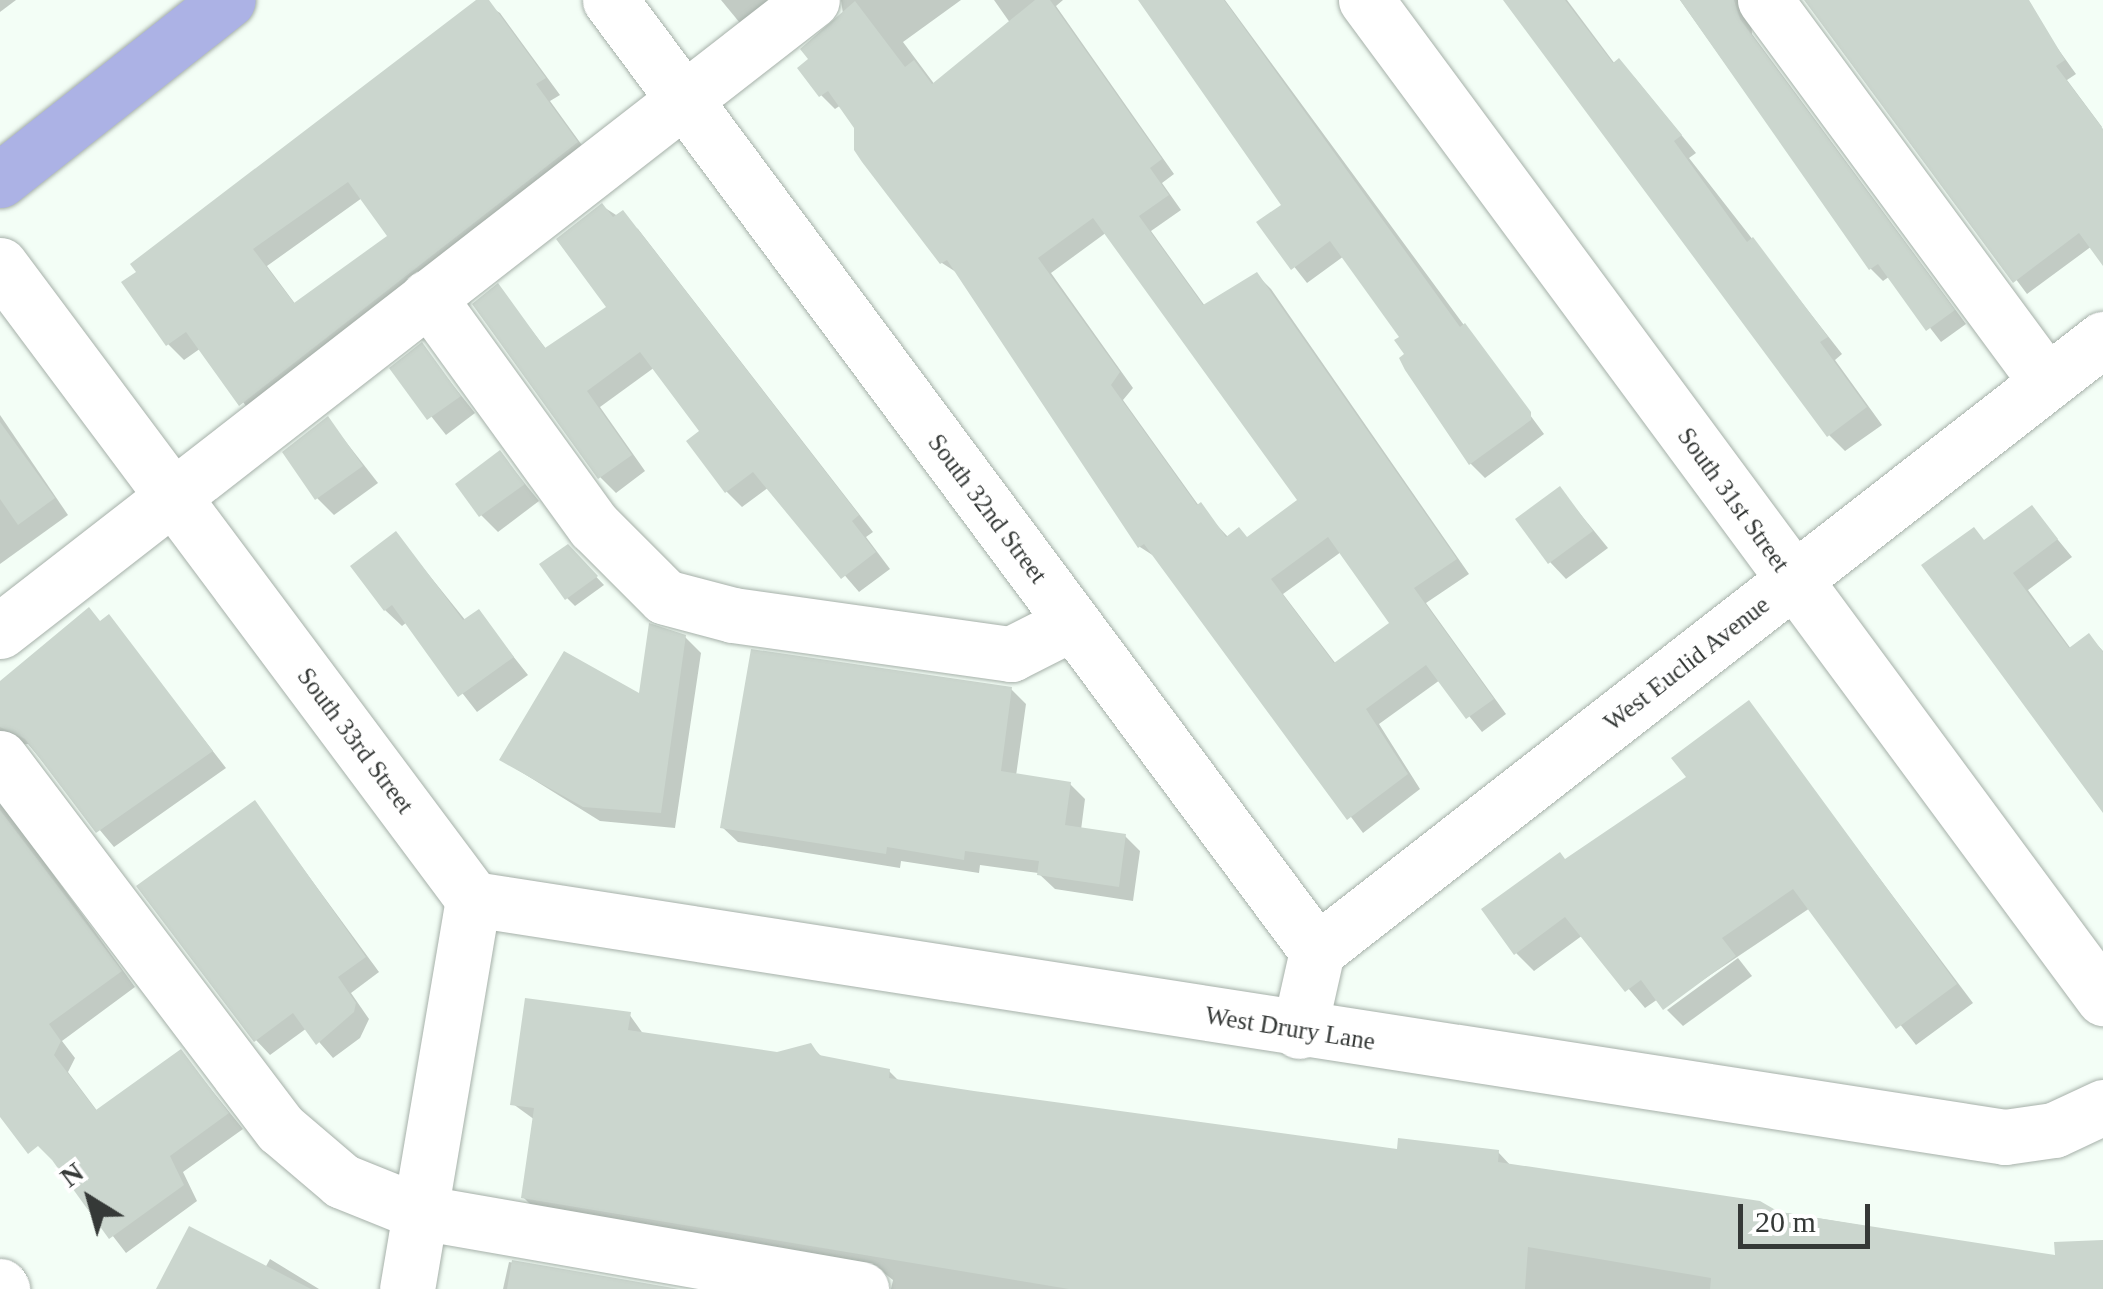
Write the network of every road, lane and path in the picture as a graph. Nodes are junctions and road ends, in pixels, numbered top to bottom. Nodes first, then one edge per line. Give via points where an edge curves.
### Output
1 (228, 0) edge
2 (610, 0) edge
3 (812, 0) edge
4 (1366, 0) edge
5 (1765, 0) edge
6 (684, 100) junction
7 (5, 166) edge
8 (0, 265) edge
9 (428, 297) junction
10 (2103, 339) edge
11 (2048, 382) junction
12 (172, 494) junction
13 (1794, 581) junction
14 (1072, 623) junction
15 (0, 631) edge
16 (0, 758) edge
17 (473, 898) junction
18 (1317, 951) junction
19 (2103, 998) edge
20 (1299, 1031) junction
21 (2103, 1107) edge
22 (420, 1212) junction
23 (407, 1289) edge
24 (861, 1289) edge

1 - 7 main road
2 - 6 street, South 32nd Street
3 - 6 street
4 - 13 street, South 31st Street
5 - 11 street
6 - 9 street
6 - 14 street, South 32nd Street
8 - 12 street, South 33rd Street
9 - 12 street
9 - 14 street via 594,526 665,597 733,615 1010,654
10 - 11 street, West Euclid Avenue
11 - 13 street, West Euclid Avenue
12 - 15 street
12 - 17 street, South 33rd Street
13 - 18 street, West Euclid Avenue
13 - 19 street, South 31st Street
14 - 18 street, South 32nd Street
16 - 22 street via 281,1129 342,1181
17 - 20 street, West Drury Lane
17 - 22 street
18 - 20 street
20 - 21 street, West Drury Lane via 2005,1137 2054,1130
22 - 23 street
22 - 24 street

